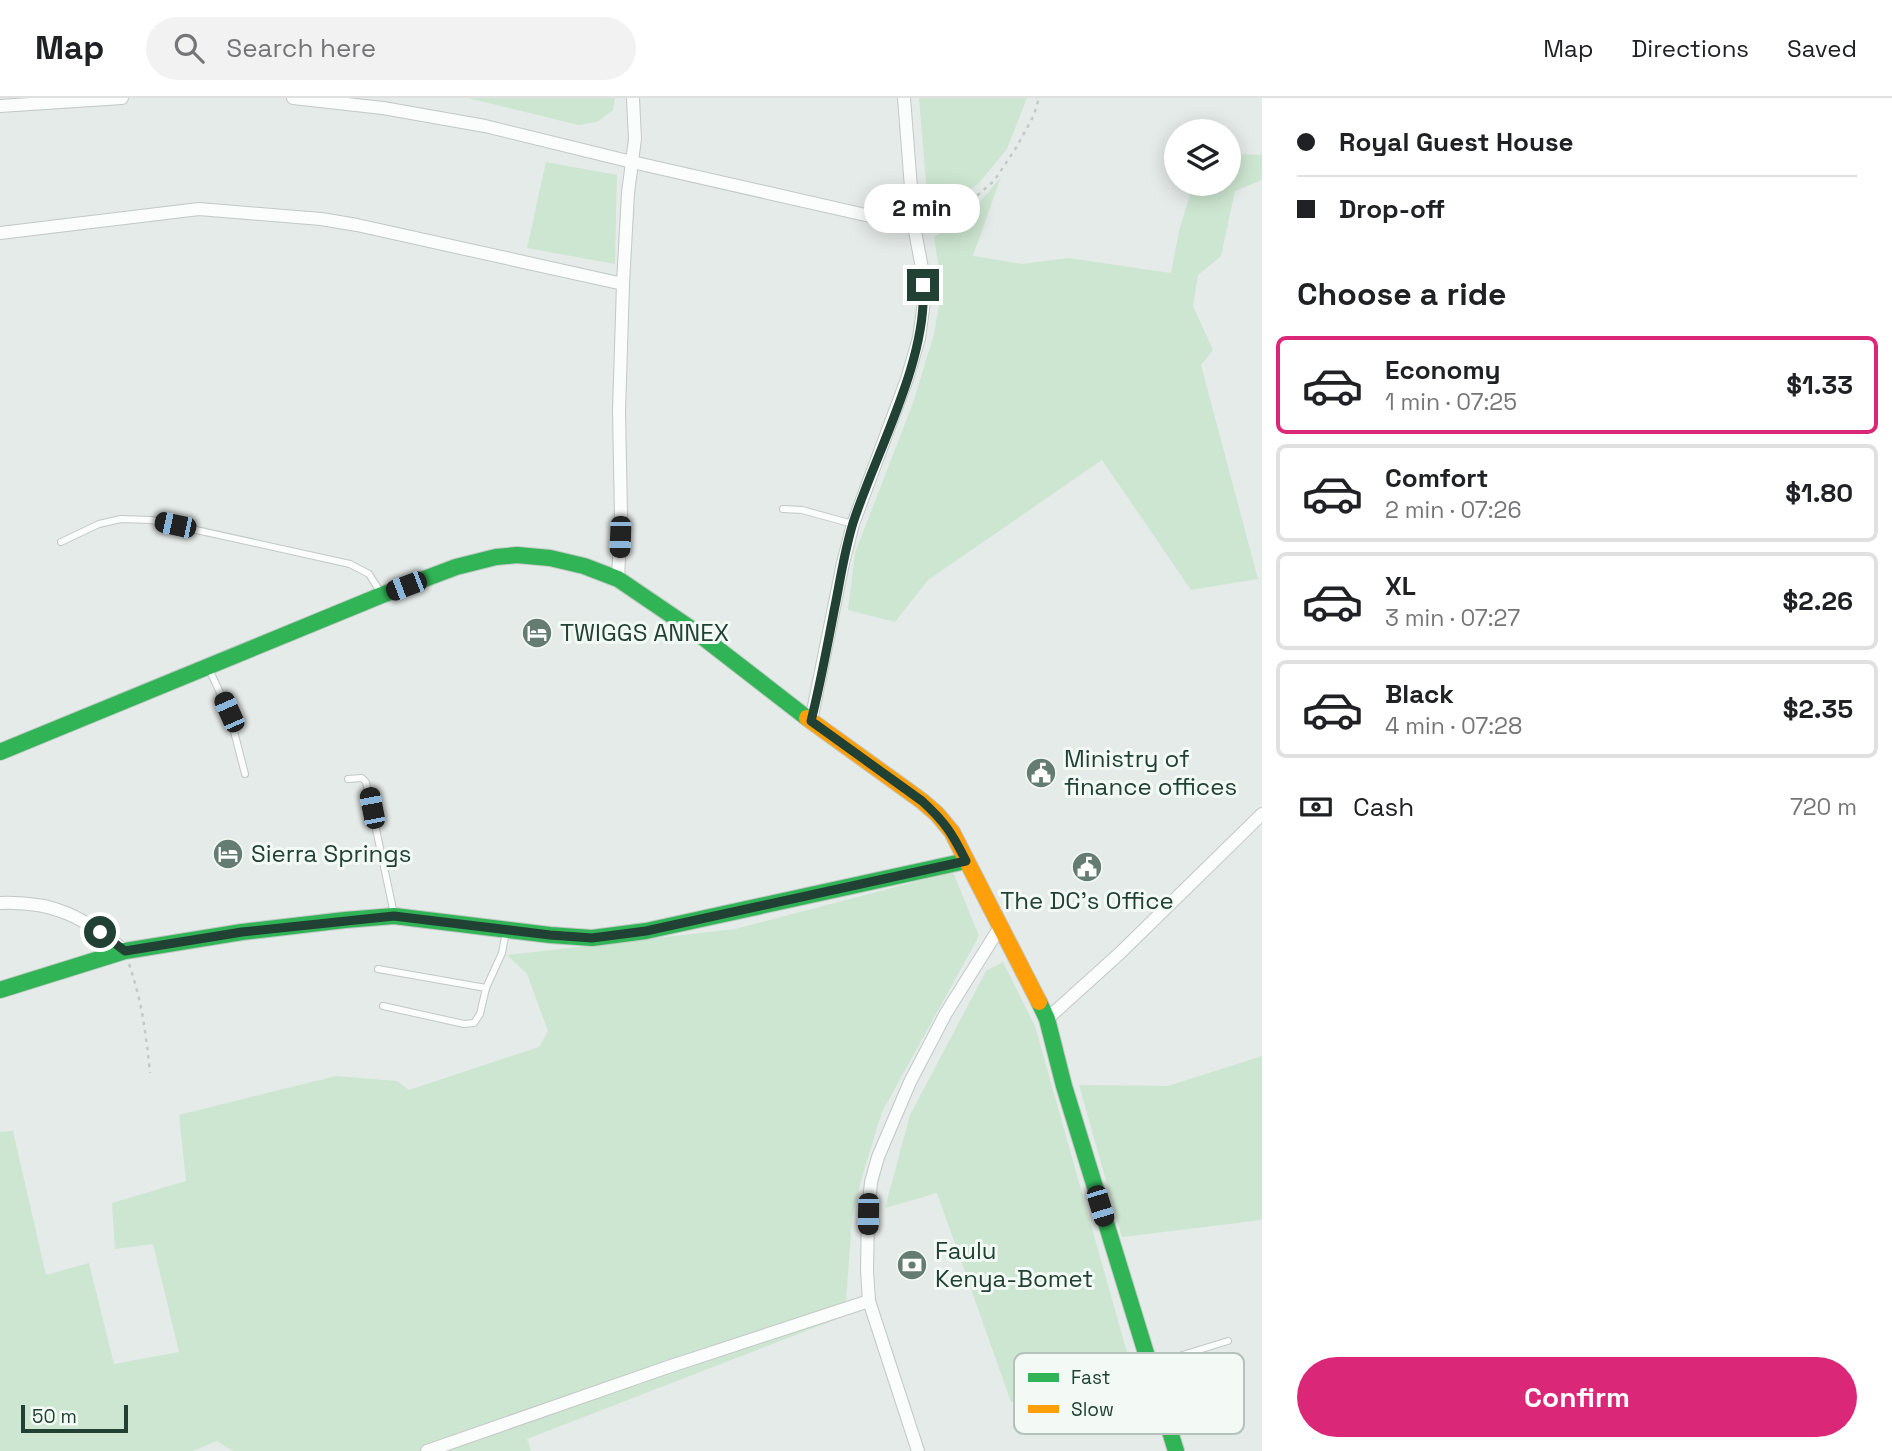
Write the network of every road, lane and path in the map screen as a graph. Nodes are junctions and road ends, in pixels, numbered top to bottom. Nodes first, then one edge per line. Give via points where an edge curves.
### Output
1 (122, 98) edge
2 (293, 98) edge
3 (633, 98) edge
4 (904, 98) edge
5 (1039, 98) edge
6 (384, 103) edge
7 (0, 106) edge
8 (632, 162) junction
9 (914, 226) junction
10 (0, 233) edge
11 (623, 284) junction
12 (783, 509) dead end
13 (853, 524) junction
14 (61, 542) dead end
15 (618, 579) junction
16 (382, 595) junction
17 (208, 667) junction
18 (811, 721) junction
19 (0, 752) edge
20 (245, 774) dead end
21 (348, 779) dead end
22 (1262, 814) edge
23 (966, 861) junction
24 (0, 903) edge
25 (394, 916) junction
26 (1000, 927) junction
27 (506, 929) junction
28 (125, 951) junction
29 (378, 969) dead end
30 (486, 988) junction
31 (0, 990) edge
32 (383, 1006) dead end
33 (1047, 1019) junction
34 (150, 1073) dead end
35 (869, 1301) junction
36 (1228, 1341) dead end
37 (1146, 1353) edge
38 (1189, 1353) edge
39 (1171, 1434) edge
40 (427, 1451) edge
41 (918, 1451) edge
42 (1176, 1451) edge

1 - 7 street
2 - 6 street
3 - 8 street
4 - 9 street
5 - 9 path via 1016,149 994,181 945,223
6 - 8 street
8 - 9 street
8 - 11 street
9 - 13 street via 925,302 919,338
10 - 11 street via 199,209 277,215 356,225
11 - 15 street
12 - 13 lane
13 - 18 street
14 - 16 lane via 99,524 150,520 350,564 369,574
15 - 16 street via 584,566 517,555 456,567
15 - 18 street via 696,632
16 - 17 street
17 - 19 street
17 - 20 lane via 229,712
18 - 23 street via 937,814
21 - 25 lane via 366,782
22 - 33 street
23 - 26 street
23 - 27 street via 646,931 592,938
24 - 28 street via 24,902 60,910 88,923
25 - 27 street
25 - 28 street via 242,932
26 - 33 street
26 - 35 street via 946,1013 878,1157 868,1214
27 - 30 lane via 502,953
28 - 31 street
28 - 34 path via 139,993
29 - 30 lane
30 - 32 lane via 474,1023
33 - 37 street
35 - 40 street
35 - 41 street
36 - 38 lane
39 - 42 street

